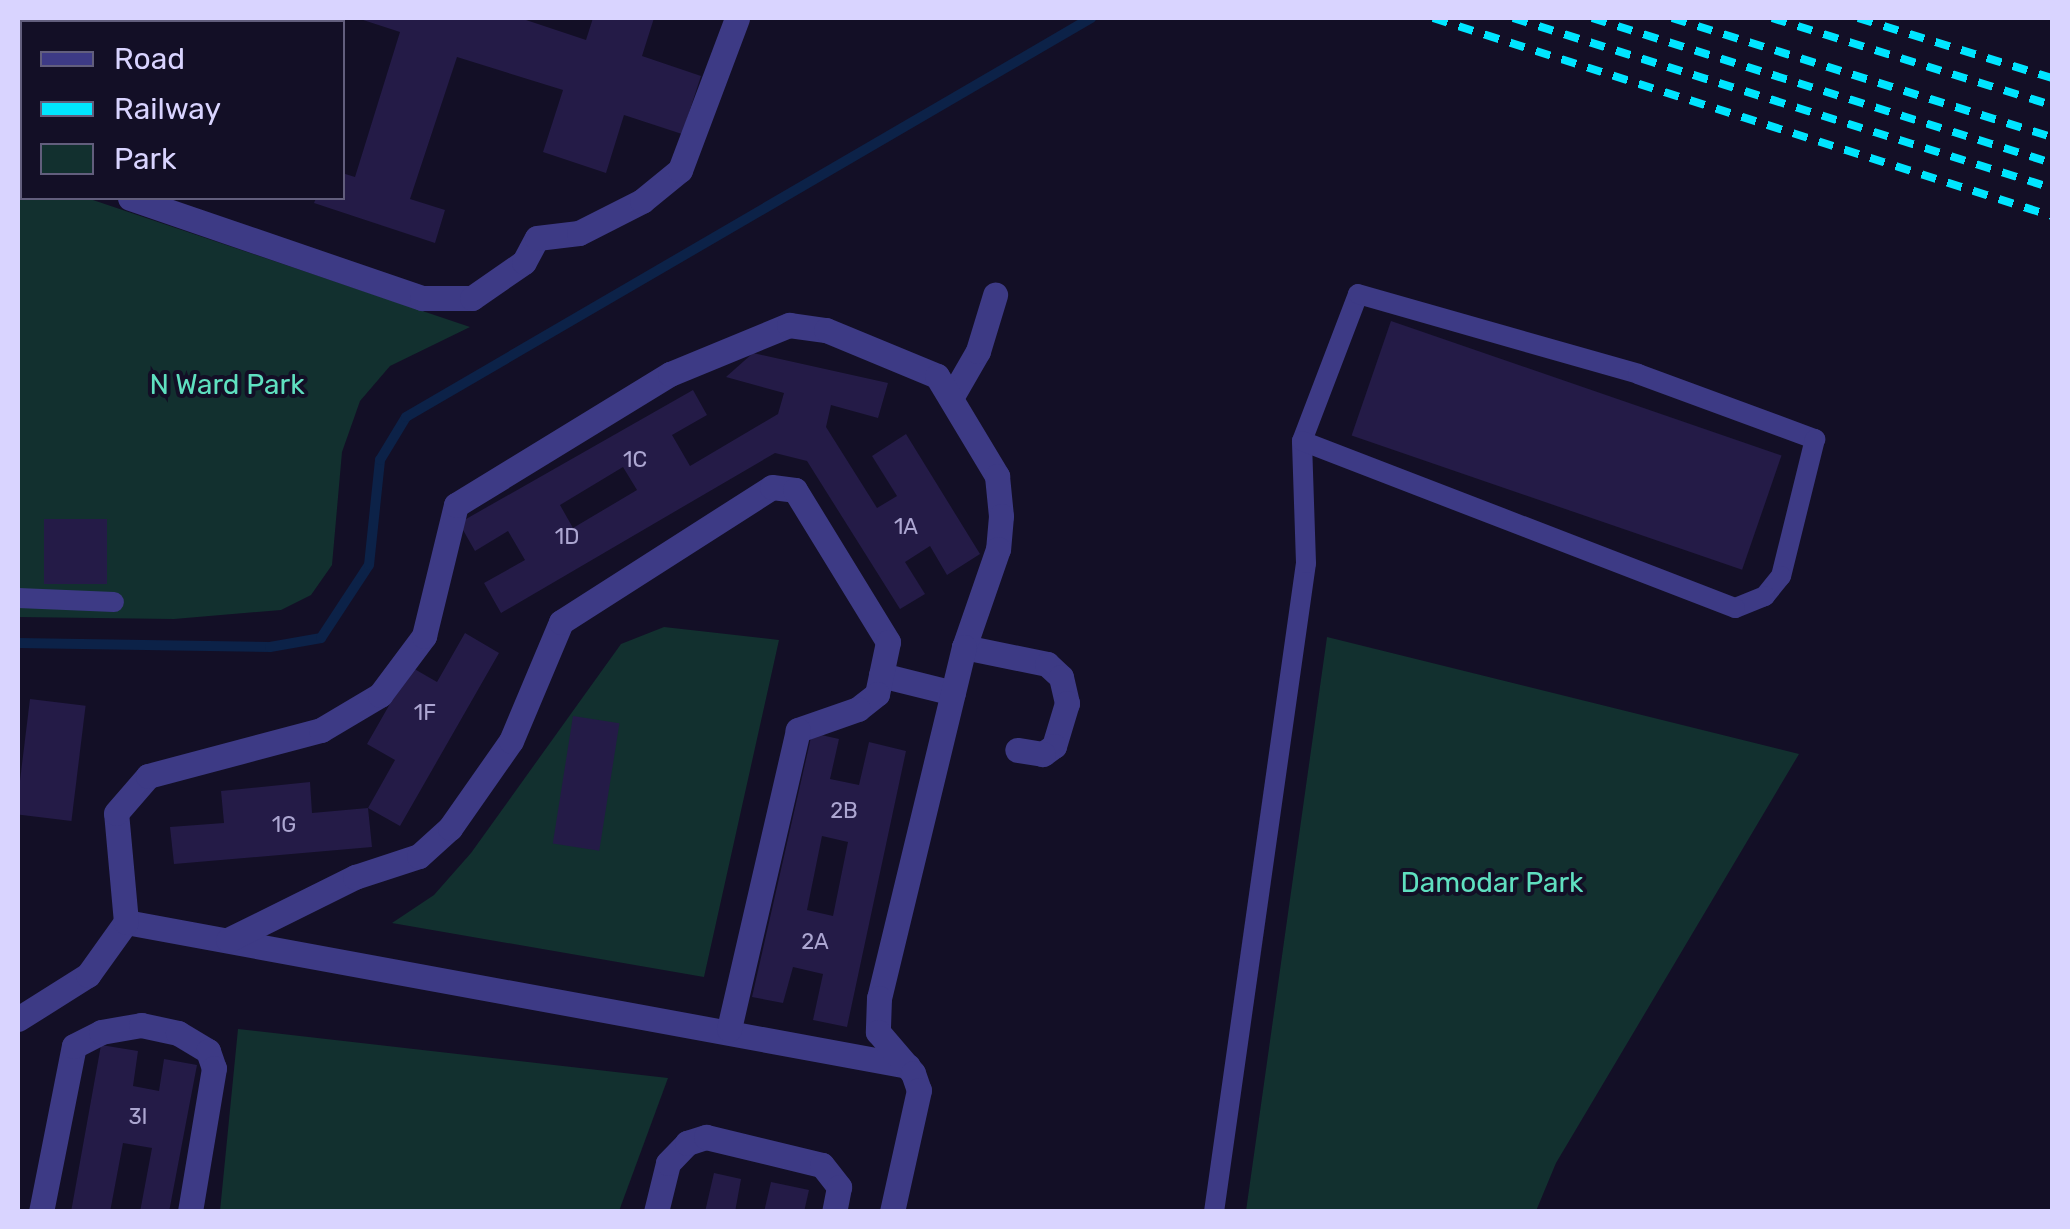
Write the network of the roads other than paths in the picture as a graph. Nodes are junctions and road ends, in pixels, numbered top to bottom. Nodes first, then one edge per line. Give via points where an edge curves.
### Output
1 (737, 18) edge
2 (136, 200) edge
3 (995, 295) dead end
4 (951, 398) junction
5 (1302, 441) junction
6 (18, 598) edge
7 (114, 602) dead end
8 (964, 647) junction
9 (881, 675) junction
10 (953, 693) junction
11 (1016, 750) dead end
12 (126, 922) junction
13 (228, 940) junction
14 (18, 1019) edge
15 (730, 1029) junction
16 (908, 1066) junction
17 (41, 1212) edge
18 (190, 1212) edge
19 (656, 1212) edge
20 (834, 1212) edge
21 (892, 1212) edge
22 (1214, 1212) edge

1 - 2 street via 680,170 642,201 579,232 537,238 524,262 472,298 422,298
3 - 4 street via 978,351
4 - 8 street via 997,476 1001,516 998,549
4 - 12 street via 937,376 892,354 826,330 790,325 670,374 456,505 424,636 380,695 321,730 148,776 116,813
5 - 5 lane via 1358,294 1638,374 1815,440 1781,576 1766,596 1735,608
5 - 22 lane via 1306,563
6 - 7 lane
8 - 10 street
8 - 11 street via 1047,664 1062,677 1067,702 1054,746 1043,754
9 - 10 street
9 - 13 street via 888,642 795,490 772,487 560,622 511,741 450,828 419,856 355,877
9 - 15 street via 877,694 858,709 798,730
10 - 16 street via 879,998 878,1032
12 - 13 street
12 - 14 street via 88,975
13 - 15 street
15 - 16 street
16 - 21 street via 918,1090
17 - 18 street via 74,1046 141,1025 178,1033 208,1051 214,1068
19 - 20 street via 668,1163 687,1143 706,1137 822,1165 839,1186

